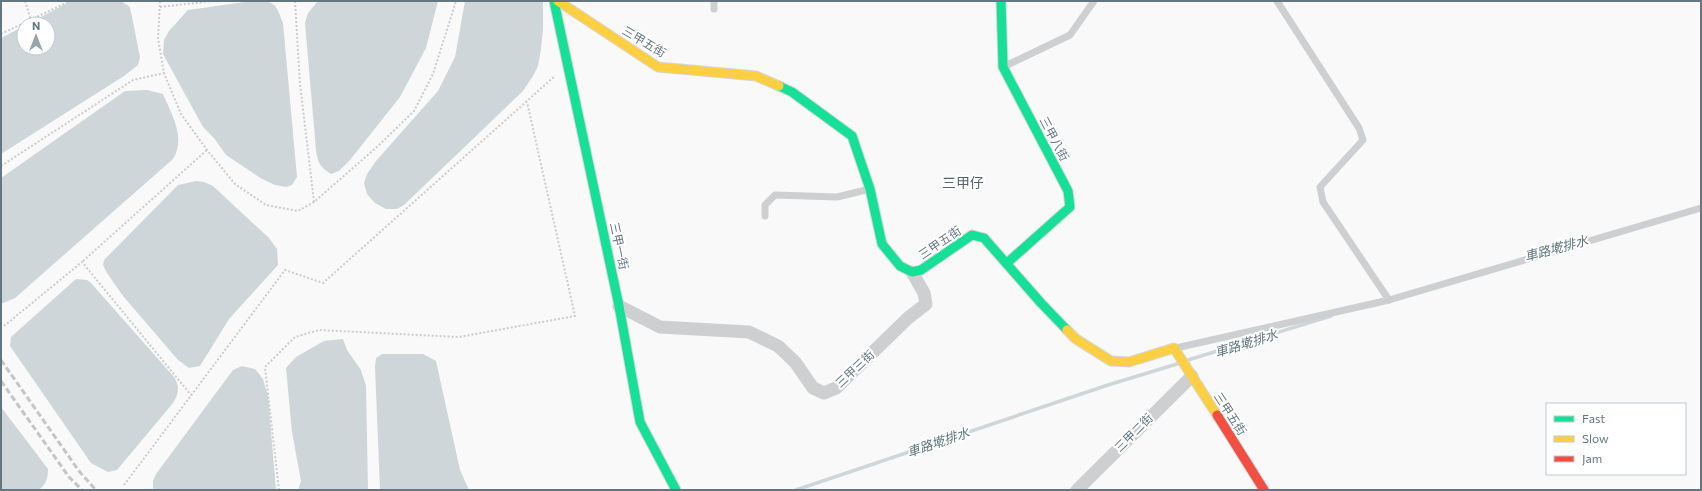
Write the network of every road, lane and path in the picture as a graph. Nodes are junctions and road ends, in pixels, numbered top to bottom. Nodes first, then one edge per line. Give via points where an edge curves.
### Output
1 (25, 1) edge
2 (70, 1) edge
3 (160, 1) edge
4 (213, 1) edge
5 (295, 1) edge
6 (456, 1) edge
7 (554, 1) edge
8 (558, 1) edge
9 (1001, 1) edge
10 (1094, 1) edge
11 (1277, 1) edge
12 (160, 7) junction
13 (30, 16) edge
14 (39, 16) edge
15 (16, 27) edge
16 (1, 34) edge
17 (568, 65) junction
18 (1003, 67) junction
19 (164, 73) junction
20 (527, 102) junction
21 (207, 150) junction
22 (1, 166) edge
23 (870, 189) junction
24 (314, 202) junction
25 (1701, 208) edge
26 (766, 216) dead end
27 (82, 262) junction
28 (1007, 263) junction
29 (912, 272) junction
30 (1389, 300) junction
31 (619, 306) junction
32 (4, 326) dead end
33 (1174, 348) junction
34 (1192, 376) junction
35 (191, 395) junction
36 (124, 485) dead end
37 (279, 490) edge
38 (676, 490) edge
39 (1077, 490) edge
40 (1264, 490) edge

1 - 13 path
2 - 14 path
3 - 12 path
4 - 12 path
5 - 24 path via 300,84
6 - 24 path via 433,74 414,111
7 - 17 street, 三甲一街
8 - 23 street, 三甲五街 via 658,68 756,76 792,92 852,136
9 - 18 street, 三甲八街
10 - 18 lane via 1070,35
11 - 30 lane via 1359,128 1363,140 1320,187 1323,202
12 - 19 path via 158,38
15 - 16 path
17 - 20 path
17 - 31 street, 三甲一街
18 - 28 street, 三甲八街 via 1068,191 1070,207
19 - 21 path via 181,114
19 - 22 path via 133,80
20 - 35 path via 323,284 285,270
20 - 37 path via 574,316 459,337 319,330 295,337 265,367
21 - 24 path via 235,184 266,205 298,211
21 - 27 path
23 - 26 lane via 837,197 775,195 766,205
23 - 29 street, 三甲五街 via 882,244 900,266
25 - 30 lane
27 - 32 path
27 - 35 path
28 - 29 street, 三甲五街 via 984,238 972,235 921,270
28 - 33 street, 三甲五街 via 1041,303 1076,338 1112,361 1129,362
29 - 31 street, 三甲三街 via 924,293 926,304 908,318 836,388 824,393 813,388 795,362 778,346 749,332 660,327
30 - 33 lane
31 - 38 street, 三甲一街 via 640,422
33 - 34 street, 三甲五街
34 - 39 street, 三甲二街
34 - 40 street, 三甲五街
35 - 36 path

